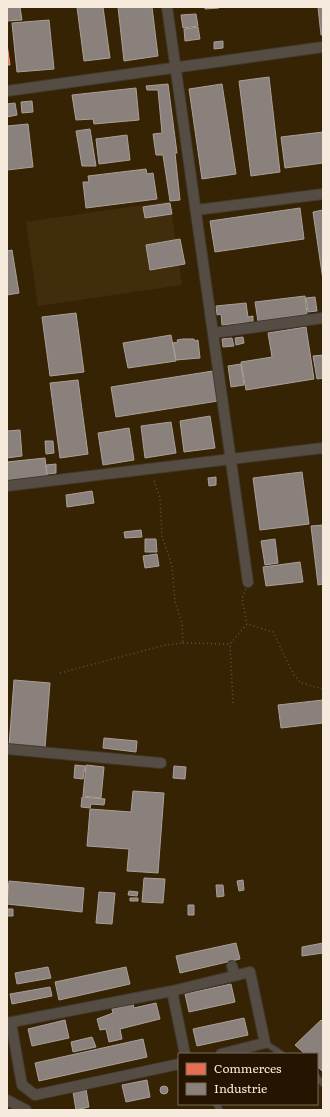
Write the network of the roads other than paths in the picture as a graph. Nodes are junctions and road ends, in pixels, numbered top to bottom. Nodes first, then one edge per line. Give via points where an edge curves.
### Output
1 (167, 7) edge
2 (323, 48) edge
3 (175, 68) junction
4 (7, 91) edge
5 (323, 194) edge
6 (196, 210) junction
7 (323, 318) edge
8 (213, 333) junction
9 (323, 448) edge
10 (231, 459) junction
11 (7, 486) edge
12 (248, 582) road end
13 (7, 749) edge
14 (161, 763) dead end
15 (172, 990) junction
16 (9, 1023) edge
17 (265, 1043) junction
18 (185, 1053) edge
19 (225, 1053) edge
20 (280, 1053) edge
21 (178, 1064) edge
22 (7, 1100) edge
23 (26, 1110) edge

1 - 3 street
2 - 3 street
3 - 4 street
3 - 6 street
5 - 6 street
6 - 8 street
7 - 8 street
8 - 10 street
9 - 10 street
10 - 11 street
10 - 12 street
13 - 14 street
15 - 16 street
15 - 17 street via 233,970 250,972
15 - 18 street
16 - 21 street via 22,1085 35,1095
17 - 19 street
17 - 20 lane
22 - 23 street

